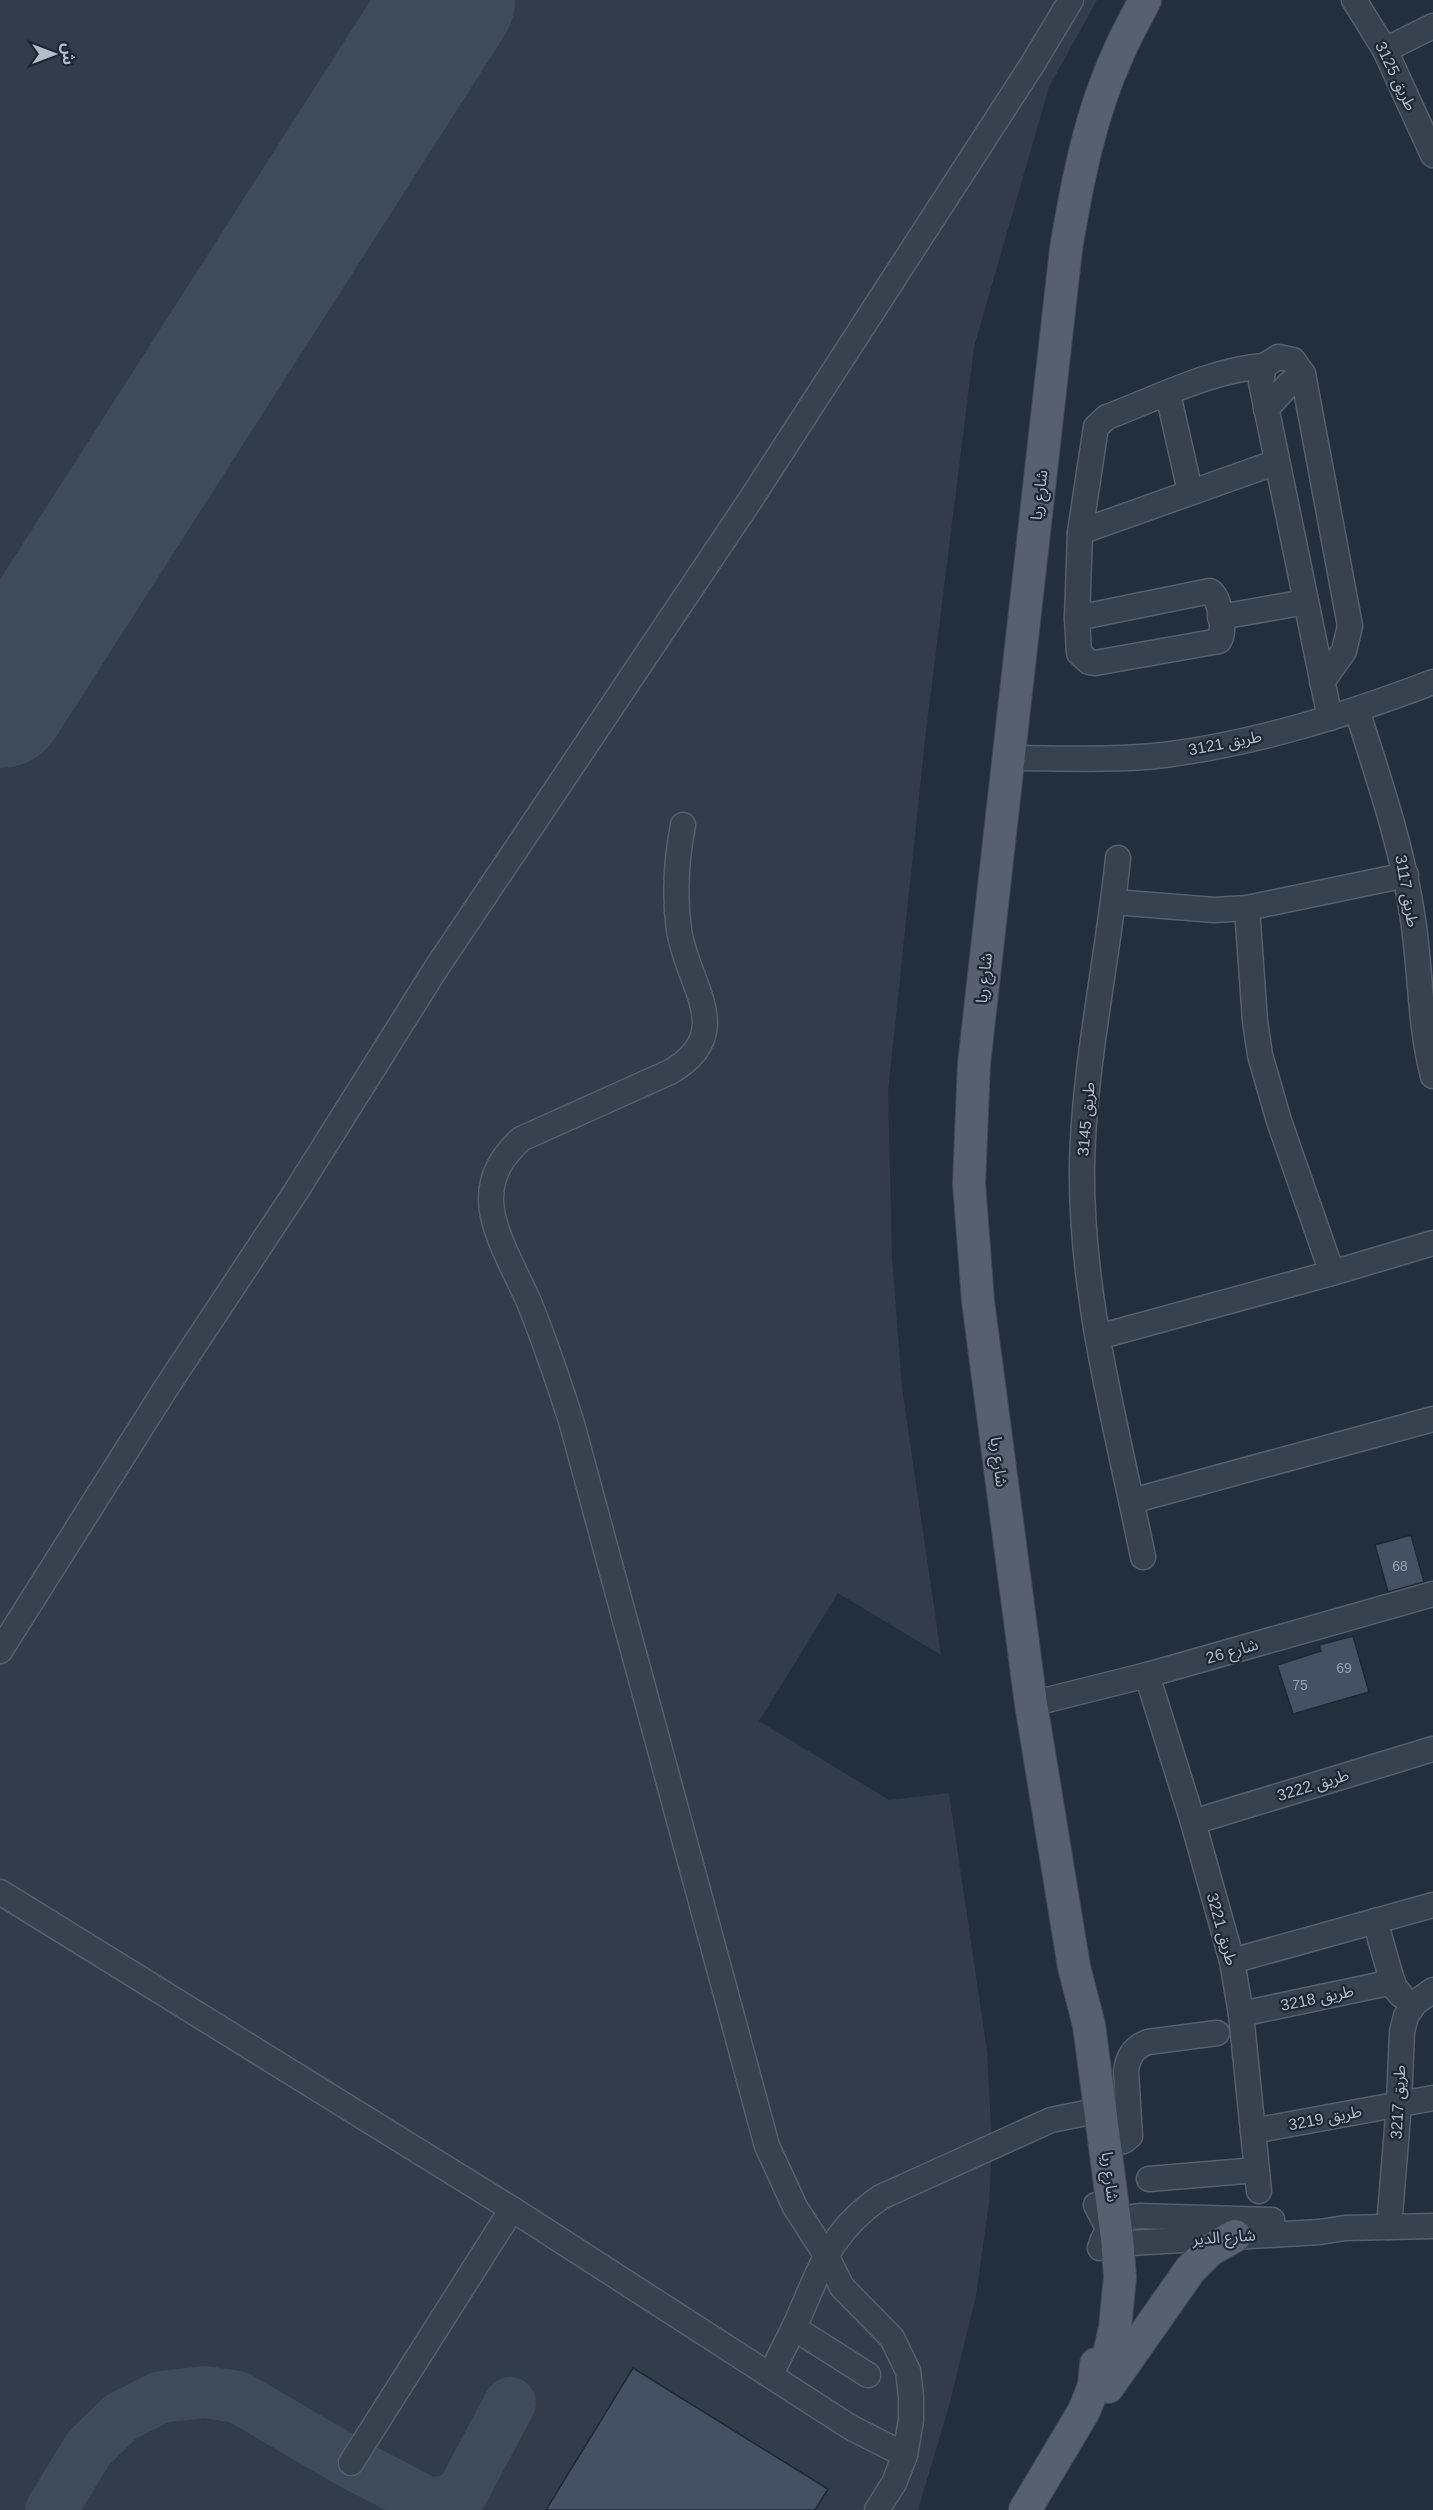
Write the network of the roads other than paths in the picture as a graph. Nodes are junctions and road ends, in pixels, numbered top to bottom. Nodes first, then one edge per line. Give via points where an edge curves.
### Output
1 (1071, 0) edge
2 (1145, 0) edge
3 (1353, 0) edge
4 (1433, 26) edge
5 (1384, 50) junction
6 (1433, 155) edge
7 (1264, 366) junction
8 (1303, 374) junction
9 (1168, 394) junction
10 (1266, 409) junction
11 (1277, 462) junction
12 (1190, 491) junction
13 (1080, 532) junction
14 (1306, 602) junction
15 (1220, 617) junction
16 (1077, 618) junction
17 (1433, 681) edge
18 (1323, 682) junction
19 (1358, 710) junction
20 (1330, 718) junction
21 (1008, 758) junction
22 (683, 825) dead end
23 (1118, 858) dead end
24 (1406, 875) junction
25 (1114, 902) junction
26 (1247, 908) junction
27 (1426, 994) edge
28 (1433, 1076) edge
29 (1433, 1243) edge
30 (1332, 1273) junction
31 (1098, 1337) junction
32 (1433, 1419) edge
33 (1132, 1501) junction
34 (1143, 1557) dead end
35 (1433, 1594) edge
36 (0, 1651) edge
37 (1147, 1675) junction
38 (1031, 1704) junction
39 (1433, 1749) edge
40 (1193, 1822) junction
41 (0, 1892) edge
42 (1433, 1905) edge
43 (1375, 1921) junction
44 (1232, 1961) junction
45 (1074, 1967) junction
46 (1393, 1982) junction
47 (1424, 1996) edge
48 (1241, 2014) junction
49 (1217, 2033) dead end
50 (1433, 2098) edge
51 (1399, 2104) junction
52 (1086, 2113) junction
53 (1253, 2131) junction
54 (1106, 2143) junction
55 (1149, 2178) dead end
56 (512, 2209) junction
57 (1433, 2226) edge
58 (1389, 2227) junction
59 (1107, 2228) junction
60 (1345, 2228) junction
61 (1235, 2236) junction
62 (826, 2255) junction
63 (794, 2328) junction
64 (771, 2375) junction
65 (868, 2375) dead end
66 (1089, 2399) junction
67 (904, 2455) junction
68 (351, 2463) dead end
69 (877, 2510) edge
70 (1025, 2510) edge

1 - 36 street via 751,499 437,967
2 - 21 main road, شارع ريا via 1100,102 1074,200
3 - 5 street, طريق 3125
4 - 5 street
5 - 6 street, طريق 3125
7 - 8 street via 1278,357 1286,357
7 - 9 street via 1221,373
7 - 10 street via 1261,382
8 - 10 street
8 - 18 street via 1350,626 1344,651
9 - 12 street
9 - 13 street via 1107,417 1096,427
10 - 11 street
11 - 12 street
11 - 14 street
12 - 13 street
13 - 16 street
14 - 15 street
14 - 18 street
15 - 16 street via 1216,596 1206,591
15 - 16 street via 1223,633 1219,641 1095,663 1079,653
17 - 19 street, طريق 3121
18 - 20 street
19 - 20 street, طريق 3121
19 - 24 street, طريق 3117
20 - 21 street, طريق 3121 via 1228,745 1162,755
21 - 38 main road, شارع ريا via 975,1064 969,1183 976,1282
22 - 62 street via 676,906 686,960 705,1013 701,1042 683,1065 521,1139 495,1174 492,1211 572,1424 767,2146 795,2206
23 - 25 street, طريق 3145
24 - 26 street
24 - 27 street, طريق 3117
25 - 26 street
25 - 31 street, طريق 3145 via 1084,1115 1082,1165 1083,1215
26 - 30 street via 1260,1055 1275,1110
27 - 28 street, طريق 3117 via 1426,1052
29 - 30 street
30 - 31 street
31 - 33 street, طريق 3145
32 - 33 street
33 - 34 street, طريق 3145
35 - 37 street, شارع 26
37 - 38 street, شارع 26
37 - 40 street, طريق 3221
38 - 45 main road, شارع ريا
39 - 40 street, طريق 3222
40 - 44 street, طريق 3221
41 - 56 street
42 - 43 street
43 - 44 street
43 - 46 street
44 - 48 street, طريق 3221
45 - 52 main road, شارع ريا
45 - 54 main road, شارع ريا via 1089,2025
46 - 47 street via 1399,1994
46 - 48 street, طريق 3218
47 - 51 street, طريق 3217 via 1406,2016 1402,2032
48 - 53 street, طريق 3221
49 - 54 street via 1139,2045 1132,2052 1126,2071 1130,2136 1125,2141
50 - 51 street, طريق 3219
51 - 53 street, طريق 3219
51 - 58 street, طريق 3217
52 - 59 main road, شارع ريا
52 - 62 street via 1043,2123 881,2197 840,2232
53 - 55 street, طريق 3221 via 1258,2181
54 - 59 main road, شارع ريا
56 - 64 street
56 - 68 street
57 - 58 street, شارع الدير
58 - 60 street, شارع الدير
59 - 60 street, شارع الدير via 1122,2218 1140,2216 1321,2223
59 - 61 street, شارع الدير via 1136,2244
59 - 66 main road, شارع ريا via 1120,2277 1115,2328 1105,2371
60 - 61 street, شارع الدير
61 - 66 main road via 1210,2250 1195,2265 1106,2390
62 - 63 street
62 - 67 street via 842,2287 892,2338 909,2371 911,2420
63 - 64 street
63 - 65 street
64 - 67 street via 850,2427
66 - 70 main road, شارع ريا
67 - 69 street via 894,2483

